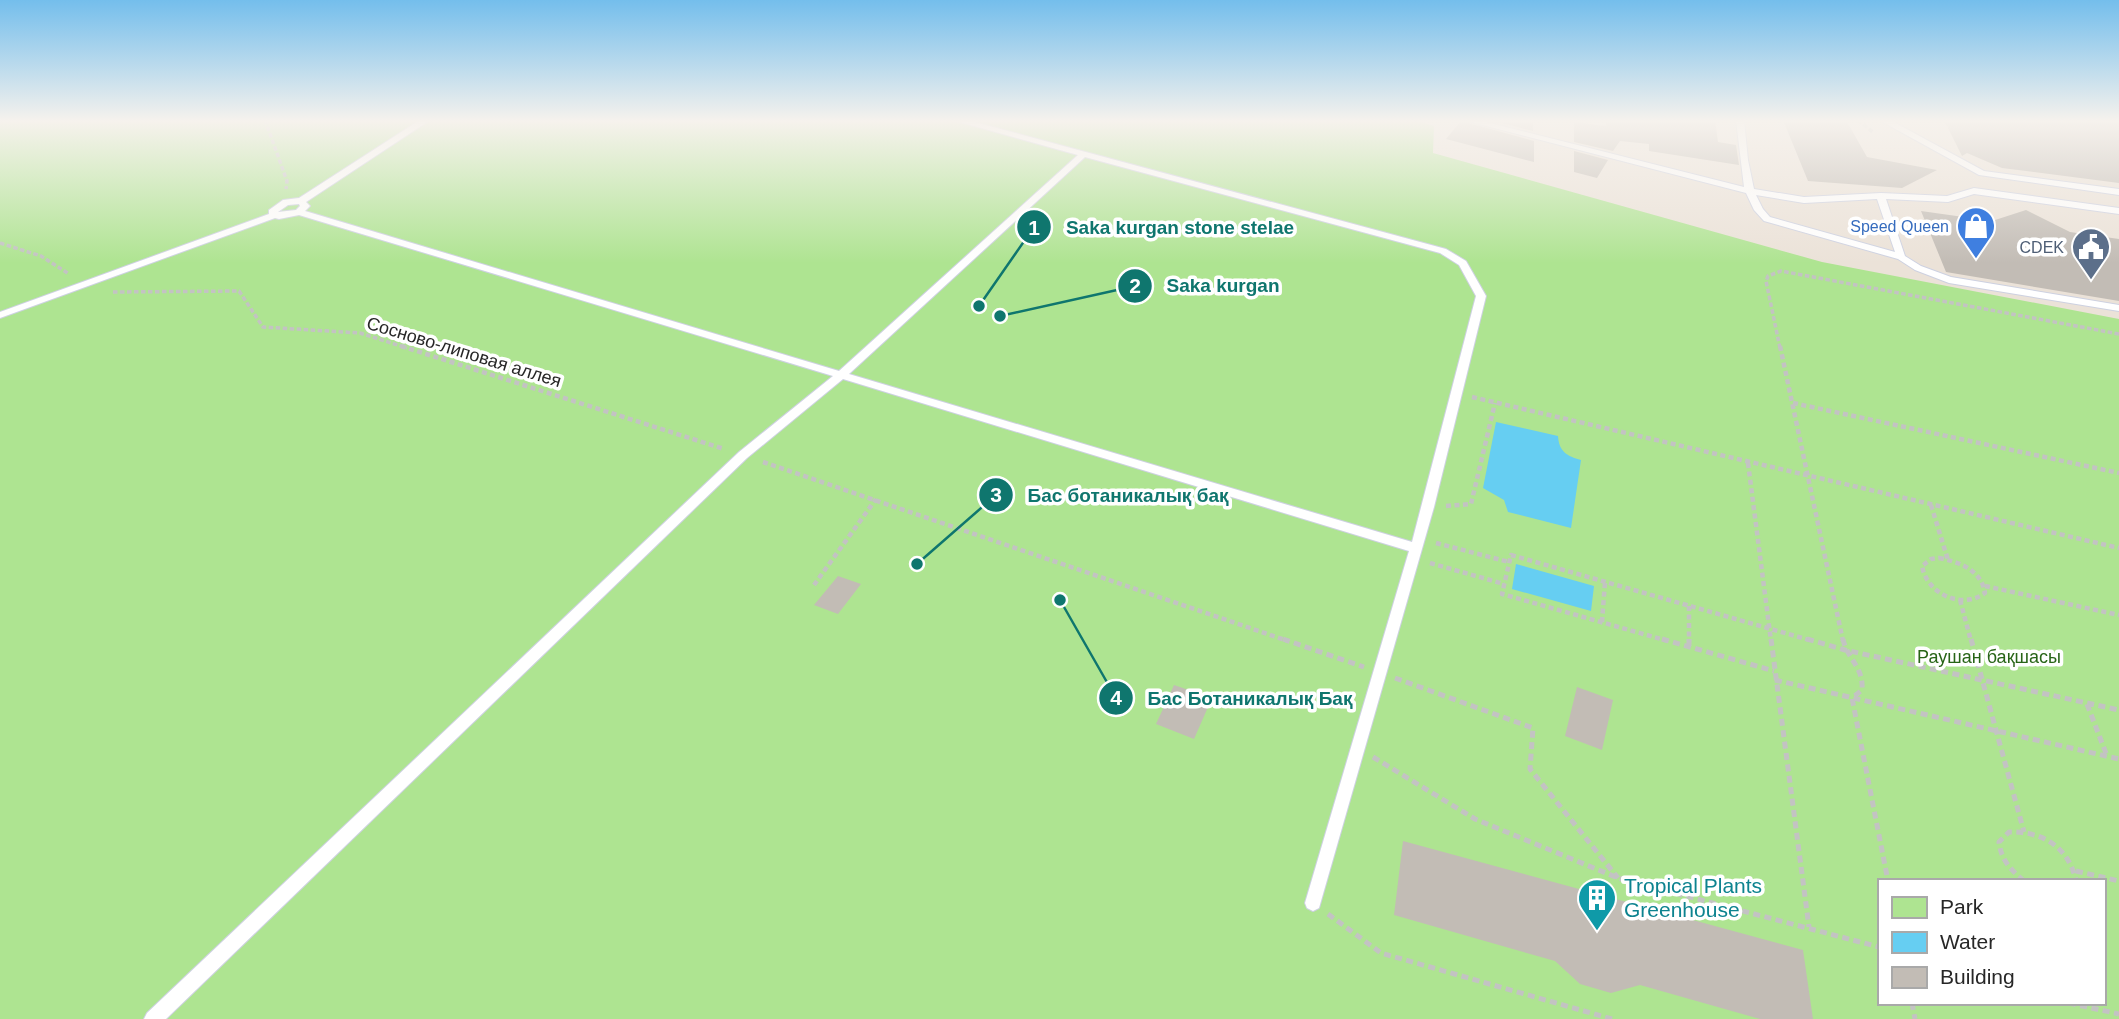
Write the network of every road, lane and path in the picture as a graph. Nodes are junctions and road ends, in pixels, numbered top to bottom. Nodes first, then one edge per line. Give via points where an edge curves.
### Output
1 (281, 168) edge
2 (356, 168) edge
3 (1069, 168) edge
4 (1134, 168) edge
5 (1656, 168) edge
6 (1746, 168) edge
7 (1972, 168) edge
8 (1982, 173) junction
9 (1749, 191) junction
10 (1974, 191) junction
11 (2119, 192) edge
12 (1881, 196) junction
13 (286, 202) junction
14 (300, 206) junction
15 (2119, 211) edge
16 (274, 215) junction
17 (0, 243) edge
18 (1901, 257) junction
19 (85, 284) junction
20 (103, 292) dead end
21 (2119, 308) edge
22 (0, 316) edge
23 (2119, 334) edge
24 (841, 375) junction
25 (1458, 394) junction
26 (1793, 402) junction
27 (1495, 403) junction
28 (743, 455) junction
29 (1748, 463) junction
30 (2119, 473) edge
31 (1808, 476) junction
32 (876, 499) junction
33 (1930, 504) junction
34 (1428, 507) junction
35 (1415, 548) junction
36 (2119, 548) edge
37 (1948, 560) junction
38 (1509, 562) junction
39 (1605, 582) junction
40 (1504, 584) junction
41 (814, 586) dead end
42 (1985, 586) junction
43 (1960, 600) junction
44 (1689, 606) junction
45 (2119, 615) edge
46 (1602, 622) junction
47 (1768, 629) junction
48 (1689, 647) junction
49 (1845, 650) junction
50 (1774, 671) junction
51 (1379, 672) junction
52 (1775, 680) junction
53 (1981, 680) junction
54 (1852, 698) junction
55 (2087, 704) junction
56 (2119, 710) edge
57 (1995, 731) junction
58 (1357, 747) junction
59 (2107, 756) junction
60 (2119, 759) edge
61 (2024, 832) junction
62 (2075, 871) junction
63 (1618, 878) junction
64 (1888, 879) edge
65 (2022, 879) edge
66 (2076, 879) edge
67 (2119, 881) edge
68 (1313, 903) joint
69 (1809, 928) junction
70 (1878, 947) edge
71 (2082, 1005) edge
72 (2119, 1014) edge
73 (153, 1019) edge
74 (1612, 1019) edge

1 - 13 path
2 - 14 lane
3 - 24 lane
4 - 25 lane via 1443,251 1463,263 1481,296
5 - 9 lane
6 - 9 lane
7 - 8 lane
8 - 10 lane
8 - 11 lane
9 - 12 lane via 1804,200
9 - 18 lane via 1767,219
10 - 12 lane via 1948,199
10 - 15 lane
12 - 18 lane
13 - 14 lane
13 - 16 lane via 274,208
14 - 16 lane via 285,216
14 - 24 lane
16 - 19 lane
17 - 19 path via 41,256
18 - 21 lane via 1949,280
19 - 22 lane
20 - 28 path, Сосново-липовая аллея via 239,290 263,327 360,333
23 - 26 path via 1782,271 1766,281
24 - 28 lane
24 - 35 lane
25 - 27 path
25 - 34 lane
26 - 30 path
26 - 31 path
27 - 29 path
27 - 34 path via 1471,504
28 - 32 path
28 - 73 lane
29 - 31 path
29 - 47 path
31 - 33 path
31 - 49 path
32 - 41 path
32 - 51 path
33 - 36 path
33 - 37 path
34 - 35 lane
35 - 38 path
35 - 40 path
35 - 51 lane
37 - 42 path via 1976,573
37 - 43 path via 1931,559 1922,566 1922,573 1932,587
38 - 39 path via 1511,555
38 - 40 path
39 - 44 path
39 - 46 path
40 - 46 path via 1502,594
42 - 43 path via 1981,598
42 - 45 path
43 - 53 path
44 - 47 path
44 - 48 path
46 - 48 path
47 - 49 path
47 - 50 path
48 - 50 path
49 - 53 path
49 - 54 path via 1858,662 1864,677 1862,690
50 - 52 path
51 - 58 lane
51 - 63 path via 1533,728 1530,769
52 - 54 path
52 - 69 path
53 - 55 path
53 - 57 path
54 - 57 path
54 - 64 path
55 - 56 path
55 - 59 path
57 - 59 path
57 - 61 path
58 - 63 path via 1475,819
58 - 68 lane
59 - 60 path
61 - 62 path via 2053,844
61 - 65 path via 2009,832 1999,842 2004,862
62 - 66 path
62 - 67 path
63 - 69 path
68 - 74 path via 1381,953
69 - 70 path
71 - 72 path

